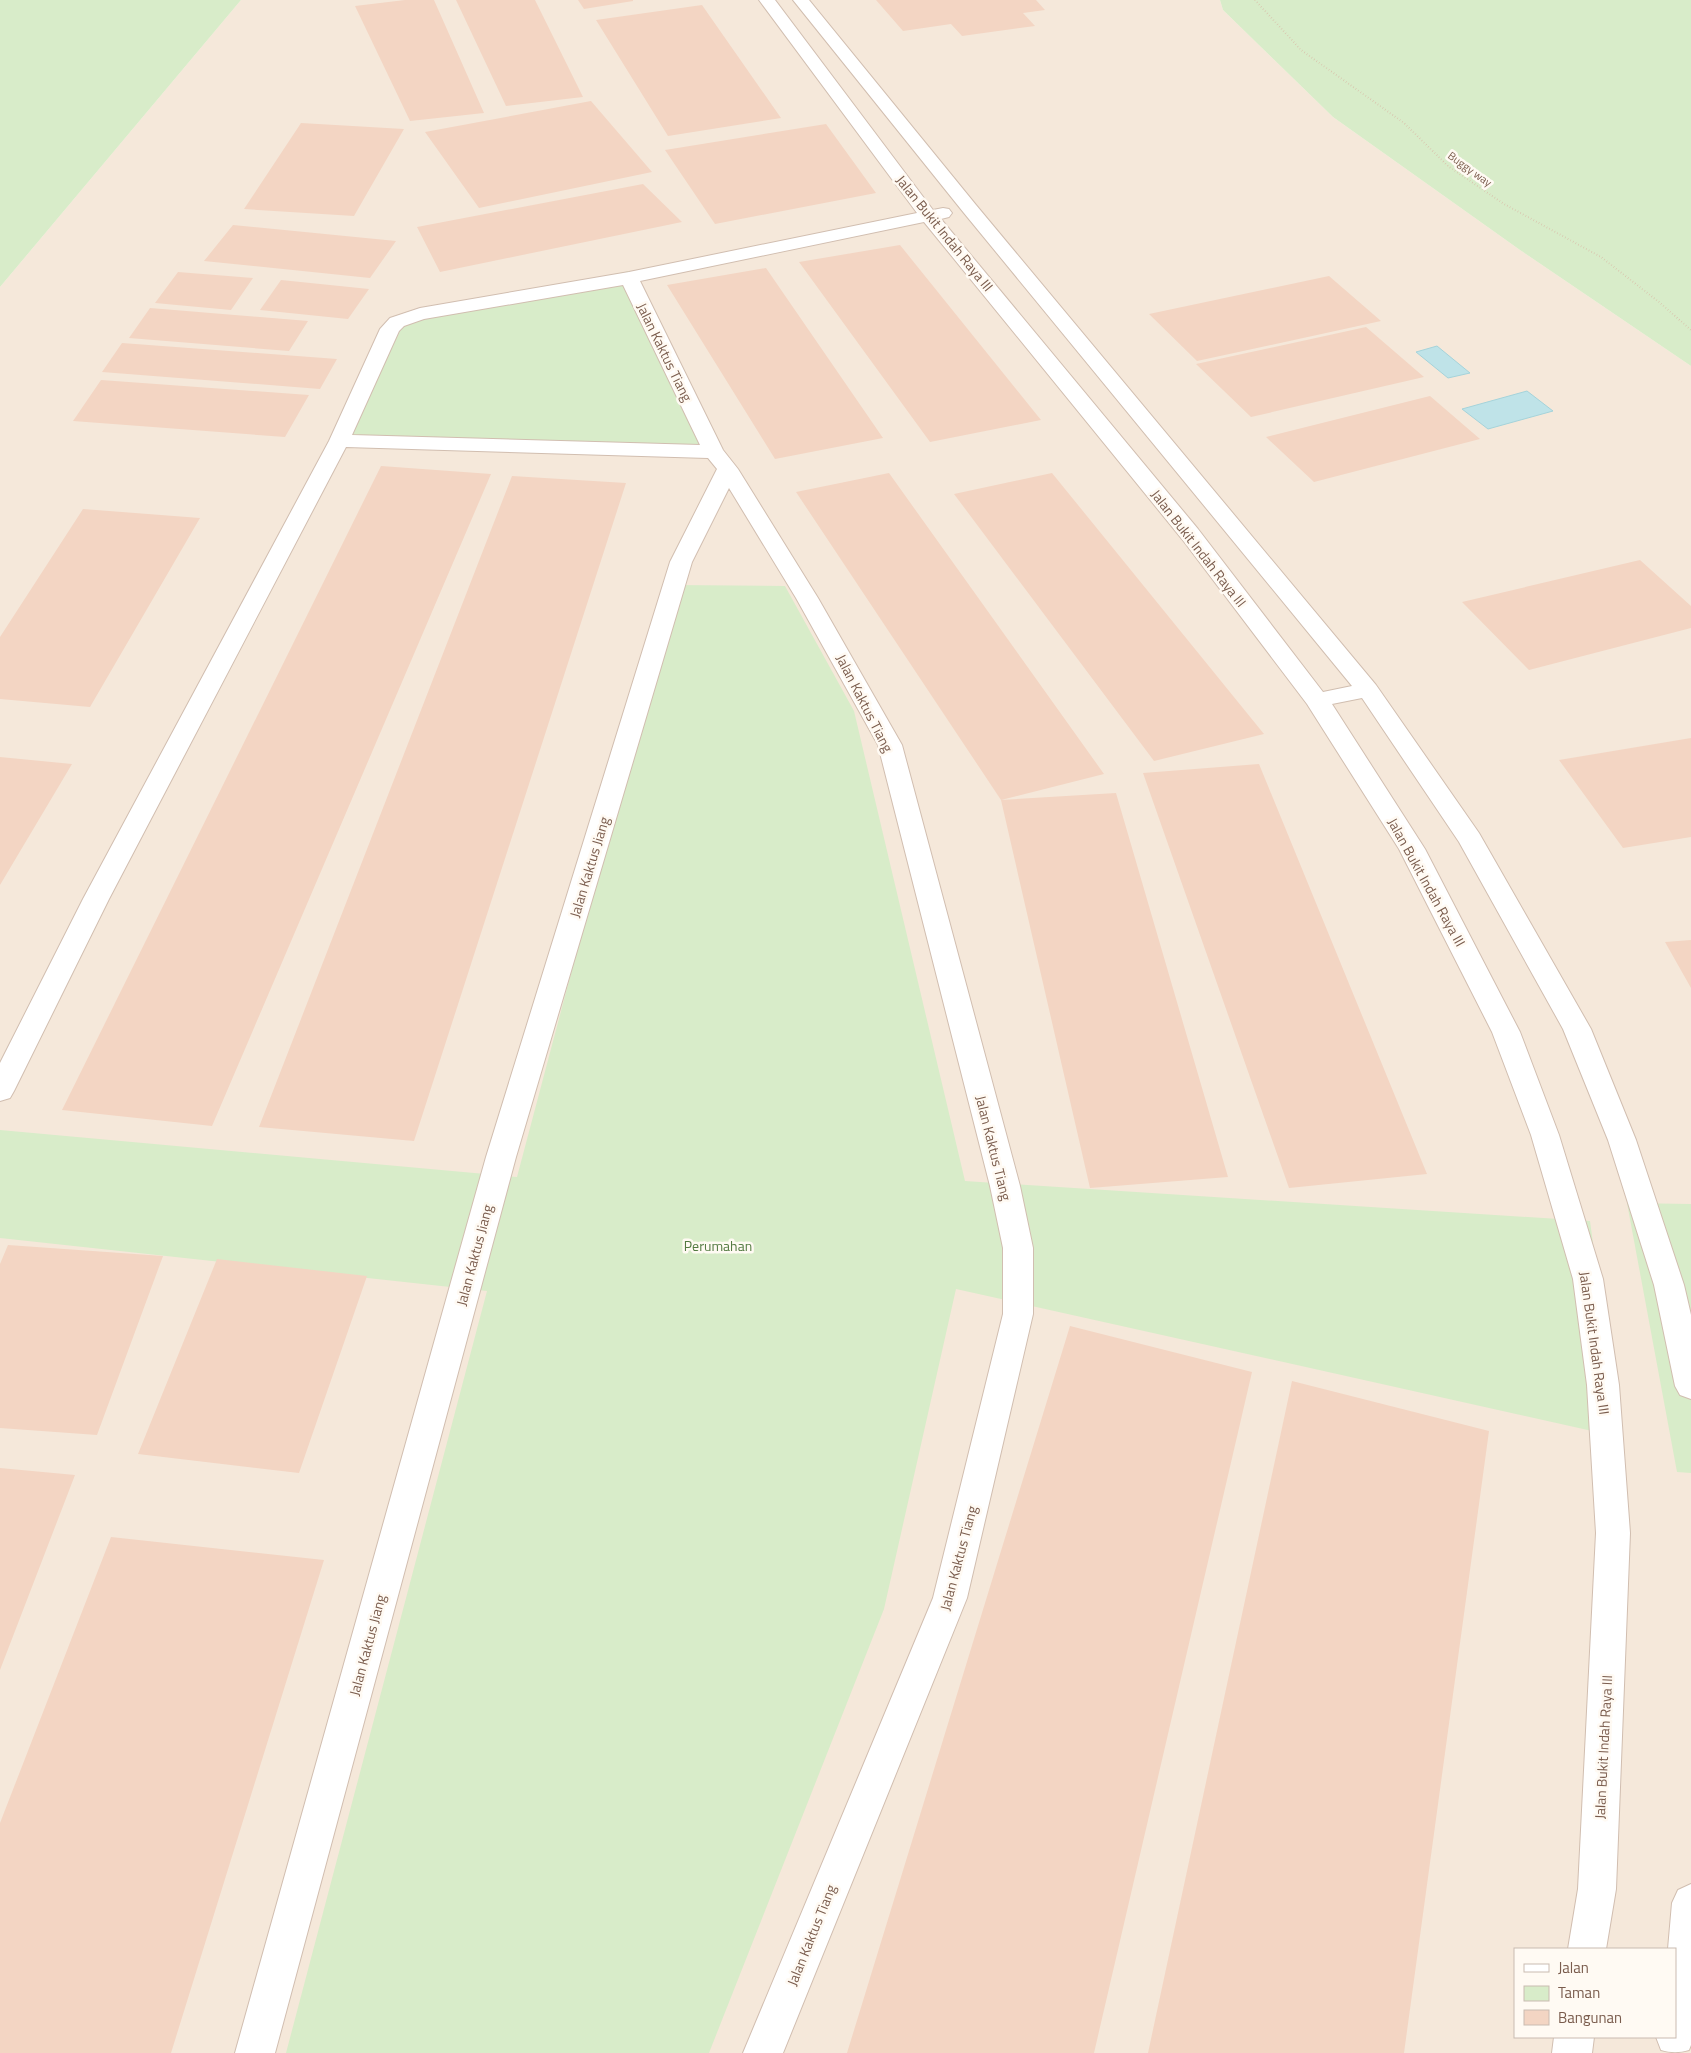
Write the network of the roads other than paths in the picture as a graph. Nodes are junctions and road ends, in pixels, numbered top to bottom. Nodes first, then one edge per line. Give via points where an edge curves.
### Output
1 (767, 0) edge
2 (801, 0) edge
3 (970, 209) junction
4 (928, 215) junction
5 (629, 278) junction
6 (339, 441) junction
7 (721, 460) junction
8 (1368, 690) junction
9 (1317, 700) junction
10 (0, 1091) edge
11 (1691, 1386) edge
12 (1691, 1903) edge
13 (1587, 1948) edge
14 (1676, 2029) edge
15 (1574, 2038) edge
16 (1675, 2038) edge
17 (255, 2053) edge
18 (763, 2053) edge
19 (1572, 2053) edge
20 (1672, 2053) edge

1 - 4 street, Jalan Bukit Indah Raya III
2 - 3 street
3 - 4 street
3 - 8 street
4 - 5 street
4 - 9 street, Jalan Bukit Indah Raya III via 1190,534
5 - 6 street via 420,314 397,322 390,329
5 - 7 street, Jalan Kaktus Tiang
6 - 7 street
6 - 10 street via 101,890
7 - 17 street, Jalan Kaktus Jiang via 682,562 501,1157
7 - 18 street, Jalan Kaktus Tiang via 808,598 890,746 1005,1186 1018,1248 1018,1314 950,1598
8 - 9 street
8 - 11 street via 1470,839 1577,1029 1622,1140 1669,1285
9 - 13 street, Jalan Bukit Indah Raya III via 1412,849 1506,1032 1545,1135 1588,1279 1604,1385 1613,1533 1597,1889
12 - 14 street
15 - 19 street
16 - 20 street

